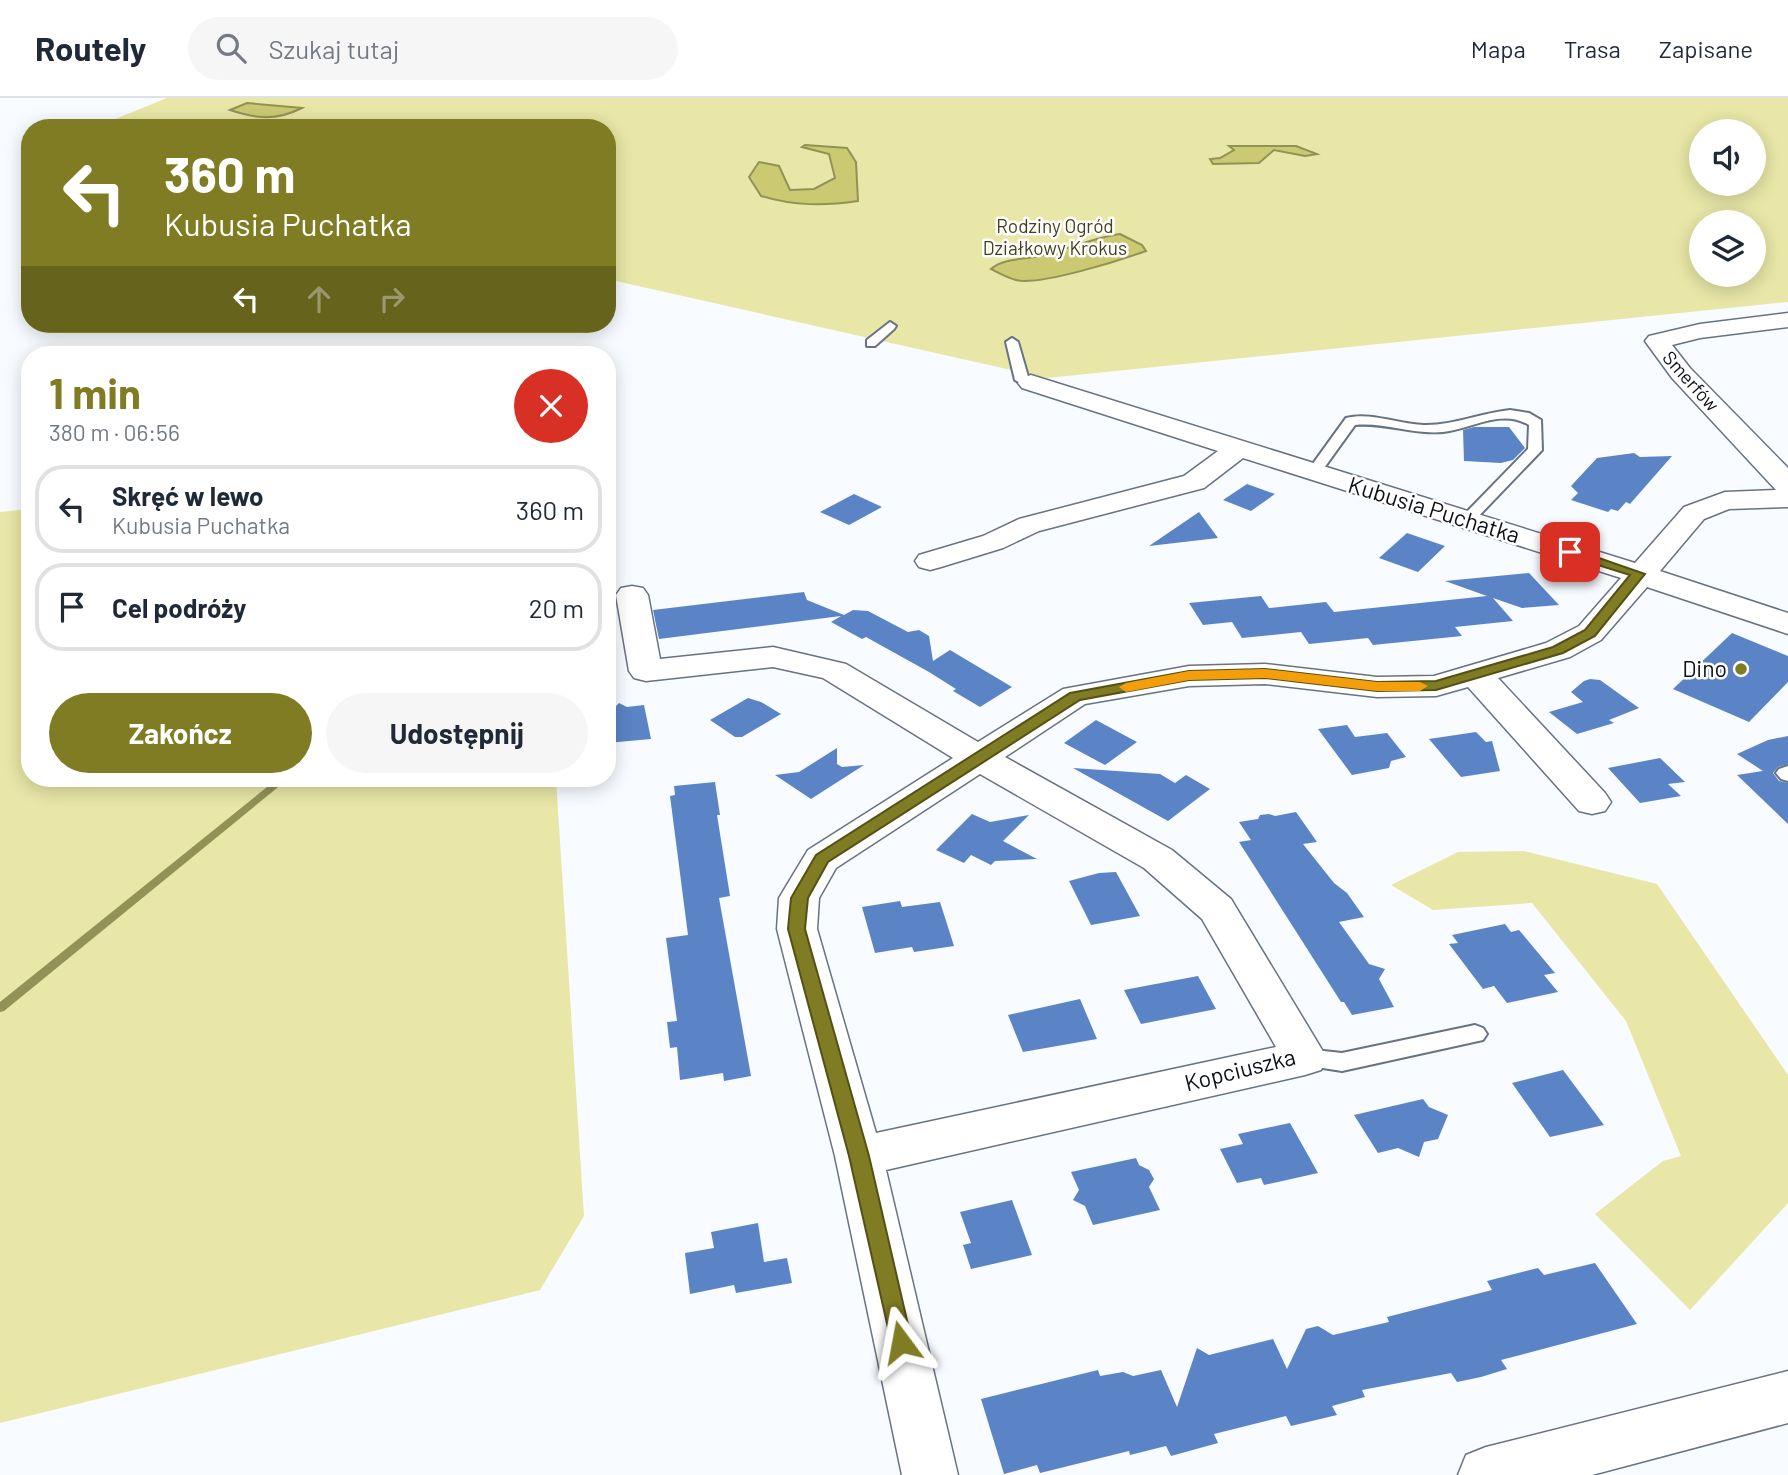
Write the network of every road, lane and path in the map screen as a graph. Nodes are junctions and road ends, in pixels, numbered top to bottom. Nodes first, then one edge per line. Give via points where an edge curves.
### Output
1 (1788, 320) edge
2 (890, 326) dead end
3 (1012, 342) dead end
4 (871, 343) dead end
5 (1027, 381) joint
6 (1239, 448) junction
7 (1314, 472) junction
8 (1788, 488) edge
9 (1788, 498) edge
10 (1467, 520) junction
11 (930, 561) dead end
12 (1639, 574) junction
13 (632, 595) dead end
14 (1788, 624) edge
15 (1474, 673) junction
16 (979, 758) junction
17 (1592, 802) dead end
18 (1475, 1034) dead end
19 (1305, 1058) junction
20 (859, 1156) junction
21 (1788, 1397) edge
22 (930, 1475) edge
23 (1486, 1475) edge

1 - 8 street, Smerfów via 1657,341
2 - 4 lane
3 - 5 lane
5 - 6 street, Kubusia Puchatka
6 - 7 street, Kubusia Puchatka
6 - 11 street via 1194,482 1029,525 993,542
7 - 10 street, Kubusia Puchatka
7 - 10 lane via 1352,421 1423,429 1447,428 1489,416 1524,416 1536,423 1535,450
9 - 12 street via 1725,501 1694,513
10 - 12 street, Kubusia Puchatka
12 - 14 street, Kubusia Puchatka
12 - 15 street via 1590,633 1558,650
13 - 16 street, Kopciuszka via 646,671 773,657 834,671
15 - 16 street via 1436,686 1377,687 1265,674 1189,676 1075,696
15 - 17 street
16 - 19 street, Kopciuszka via 1158,859 1217,909
16 - 20 street via 822,859 799,898 796,929
18 - 19 lane via 1342,1062
19 - 20 street, Kopciuszka
20 - 22 street
21 - 23 street

